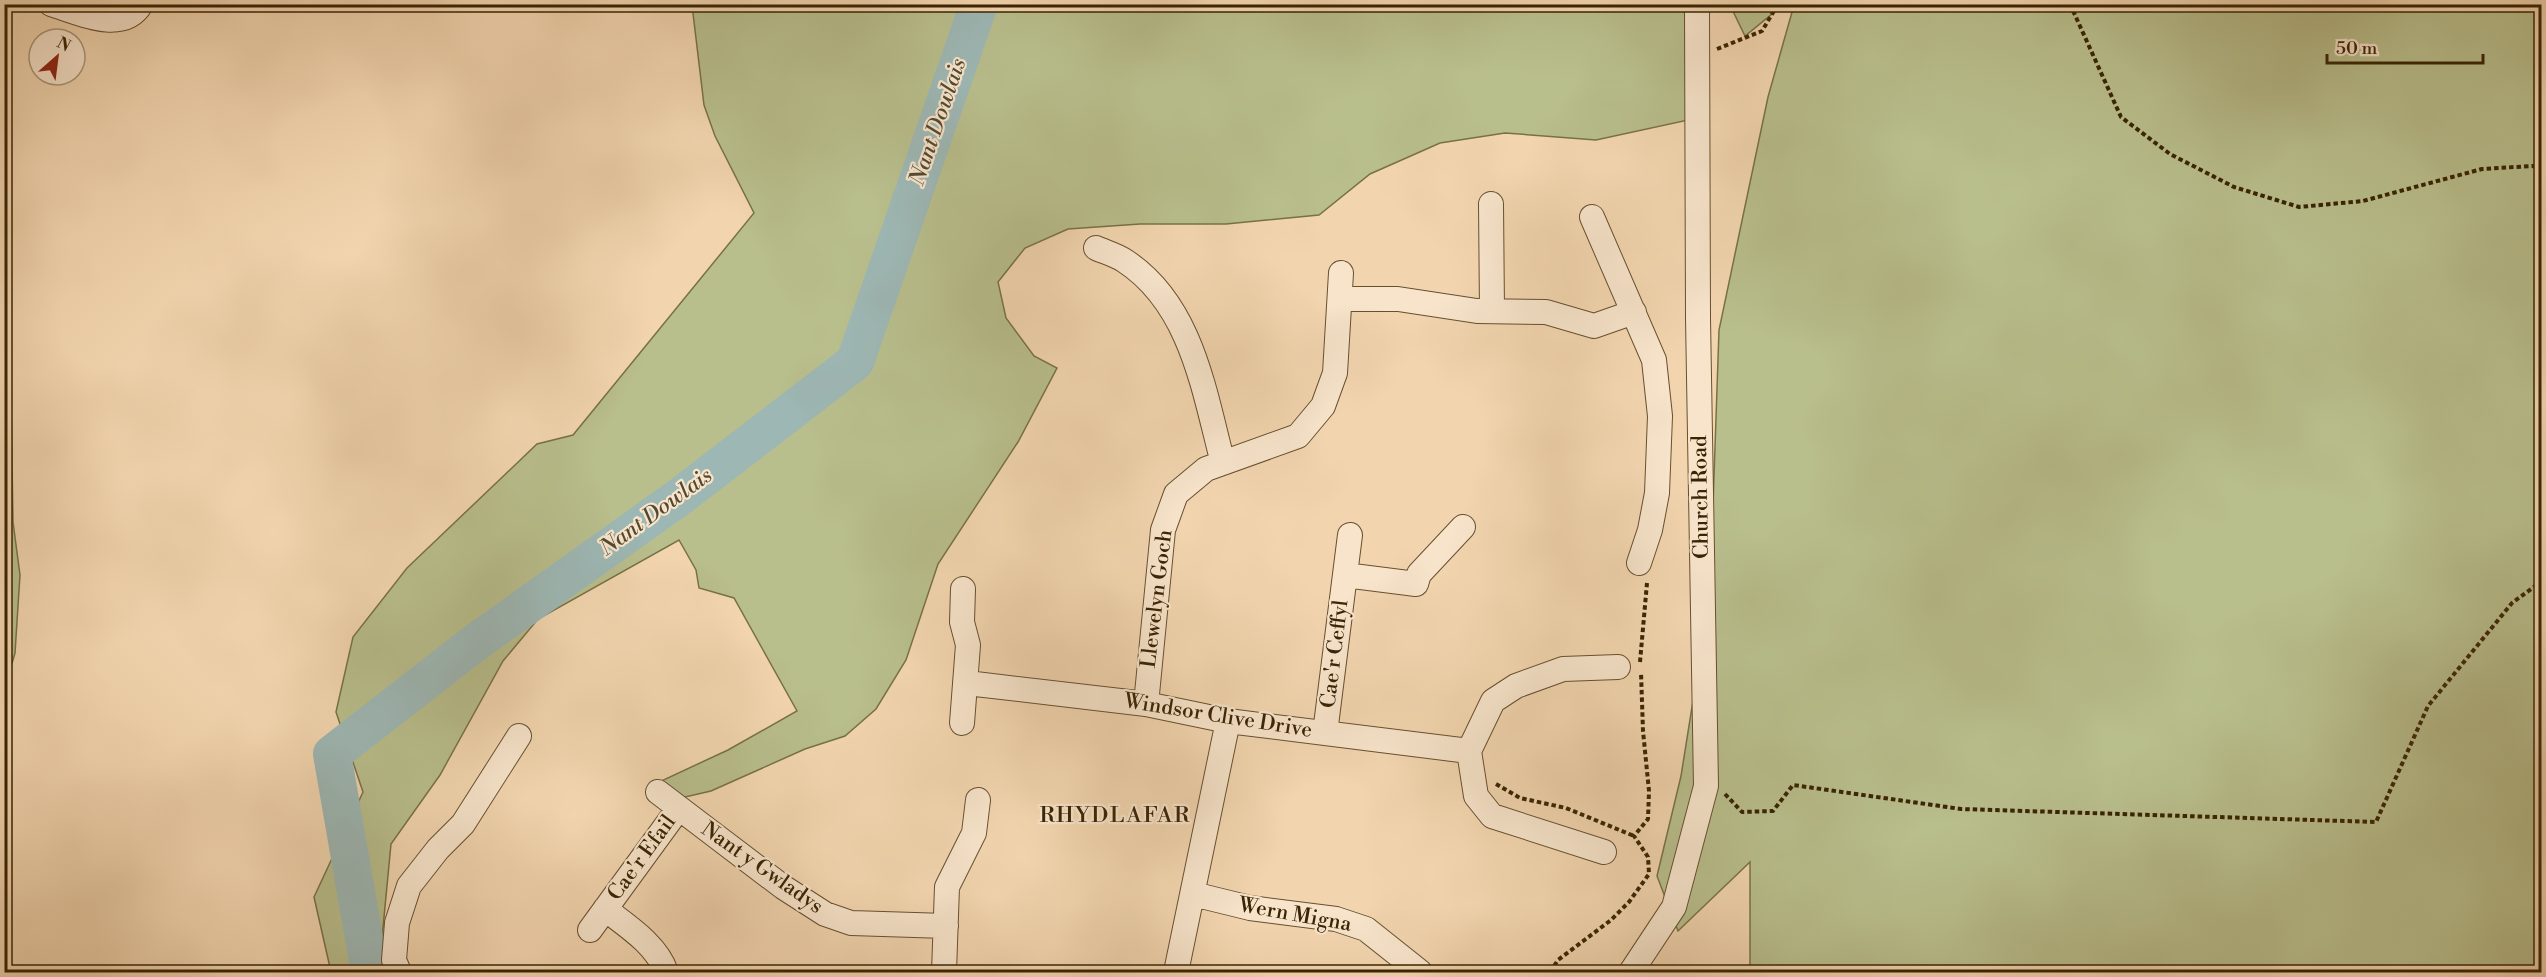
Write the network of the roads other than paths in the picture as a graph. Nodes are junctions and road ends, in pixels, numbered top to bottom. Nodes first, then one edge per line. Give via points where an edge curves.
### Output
1 (51, 4) edge
2 (141, 4) edge
3 (1697, 4) edge
4 (1491, 204) dead end
5 (1592, 217) dead end
6 (1096, 248) dead end
7 (1341, 273) dead end
8 (1341, 299) junction
9 (1492, 311) junction
10 (1634, 312) junction
11 (1222, 463) junction
12 (1463, 527) dead end
13 (1350, 535) dead end
14 (1639, 562) road end
15 (1345, 575) junction
16 (963, 589) dead end
17 (1618, 667) dead end
18 (967, 683) junction
19 (1146, 704) junction
20 (1228, 721) junction
21 (962, 723) dead end
22 (1325, 733) junction
23 (519, 736) dead end
24 (1470, 761) junction
25 (658, 792) dead end
26 (978, 800) dead end
27 (679, 808) junction
28 (1604, 852) dead end
29 (1192, 894) junction
30 (605, 909) junction
31 (946, 926) junction
32 (590, 930) dead end
33 (399, 972) edge
34 (666, 972) edge
35 (944, 972) edge
36 (1176, 972) edge
37 (1420, 972) edge
38 (1631, 972) edge

1 - 2 street via 98,18 120,20 137,12
3 - 38 street, Church Road via 1706,786 1674,907
4 - 9 street
5 - 10 street
6 - 11 street via 1122,259 1151,283 1179,324 1193,351
7 - 8 street, Llewelyn Goch
8 - 9 street via 1398,299
8 - 11 street, Llewelyn Goch via 1335,373 1323,406 1298,436
9 - 10 street via 1546,312 1594,326
10 - 14 street via 1654,360 1660,416 1657,493
11 - 19 street, Llewelyn Goch via 1206,469 1176,495 1163,530
12 - 15 street, Cae'r Ceffyl via 1419,574 1416,584
13 - 15 street, Cae'r Ceffyl
15 - 22 street, Cae'r Ceffyl
16 - 18 street
17 - 24 street via 1563,669 1516,686 1493,701
18 - 19 street, Windsor Clive Drive
18 - 21 street
19 - 20 street, Windsor Clive Drive
20 - 22 street, Windsor Clive Drive
20 - 29 street
22 - 24 street, Windsor Clive Drive
23 - 33 street via 463,824 409,886 397,923 394,960
24 - 28 street via 1476,796 1492,816
25 - 27 street, Nant y Gwladys
26 - 31 street via 974,832 947,887
27 - 30 street, Cae'r Efail
27 - 31 street, Nant y Gwladys via 825,914 851,924
29 - 36 street
29 - 37 street, Wern Migna via 1250,908 1336,919 1366,929
30 - 32 street, Cae'r Efail
30 - 34 street, Cae'r Efail via 638,935
31 - 35 street

